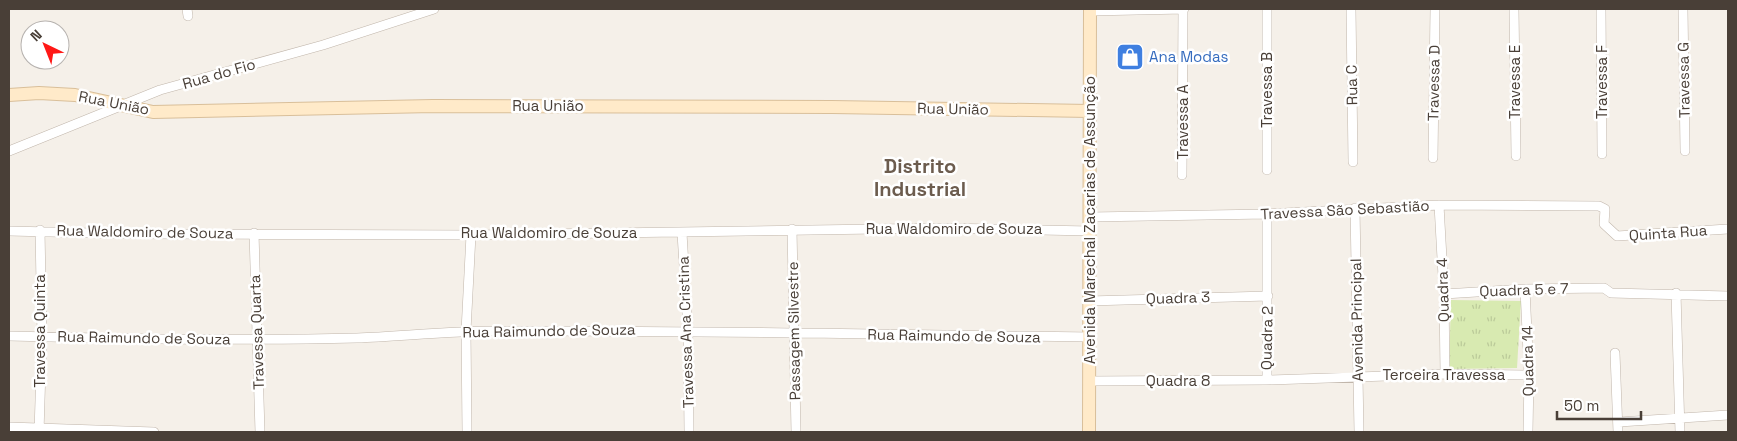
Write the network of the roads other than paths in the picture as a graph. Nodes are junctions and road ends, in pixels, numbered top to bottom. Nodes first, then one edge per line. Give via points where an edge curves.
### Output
1 (434, 9) edge
2 (1183, 9) edge
3 (1267, 9) edge
4 (1351, 9) edge
5 (1435, 9) edge
6 (1514, 9) edge
7 (1601, 9) edge
8 (1682, 9) edge
9 (1090, 10) edge
10 (9, 95) edge
11 (122, 106) junction
12 (1090, 111) junction
13 (9, 150) edge
14 (1685, 151) dead end
15 (1602, 154) dead end
16 (1516, 156) dead end
17 (1432, 158) dead end
18 (1353, 162) dead end
19 (1268, 170) dead end
20 (1182, 175) dead end
21 (1439, 205) junction
22 (1600, 206) joint
23 (1355, 208) junction
24 (1267, 214) junction
25 (1090, 217) junction
26 (792, 229) junction
27 (1728, 229) edge
28 (9, 230) edge
29 (40, 230) junction
30 (1090, 231) junction
31 (254, 232) junction
32 (682, 233) junction
33 (471, 235) junction
34 (1525, 289) junction
35 (1444, 294) junction
36 (1676, 294) junction
37 (1268, 296) junction
38 (1728, 296) edge
39 (1089, 301) junction
40 (688, 330) junction
41 (466, 331) junction
42 (795, 334) junction
43 (9, 336) edge
44 (42, 337) junction
45 (1090, 337) junction
46 (257, 339) junction
47 (1615, 353) dead end
48 (1445, 374) junction
49 (1529, 375) junction
50 (1359, 376) junction
51 (1267, 380) junction
52 (1089, 381) junction
53 (1728, 415) edge
54 (1679, 418) junction
55 (1619, 422) junction
56 (9, 427) edge
57 (39, 430) edge
58 (154, 432) edge
59 (260, 432) edge
60 (467, 432) edge
61 (688, 432) edge
62 (796, 432) edge
63 (1089, 432) edge
64 (1359, 432) edge
65 (1528, 432) edge
66 (1618, 432) edge
67 (1680, 432) edge

1 - 11 street, Rua do Fio via 323,45 160,90
2 - 9 street
2 - 20 street, Travessa A
3 - 19 street, Travessa B
4 - 18 street, Rua C
5 - 17 street, Travessa D
6 - 16 street, Travessa E
7 - 15 street, Travessa F
8 - 14 street, Travessa G
9 - 12 street, Avenida Marechal Zacarias de Assunção
10 - 11 street, Rua União via 75,95
11 - 12 street, Rua União via 153,112 433,106
11 - 13 street, Rua do Fio
12 - 25 street, Avenida Marechal Zacarias de Assunção
21 - 22 street, Travessa São Sebastião
21 - 23 street, Travessa São Sebastião
21 - 35 street, Quadra 4
22 - 27 street, Quinta Rua via 1605,209 1604,224 1616,236
23 - 24 street, Travessa São Sebastião
23 - 50 street, Avenida Principal
24 - 25 street, Travessa São Sebastião
24 - 37 street
25 - 30 street, Avenida Marechal Zacarias de Assunção
26 - 30 street, Rua Waldomiro de Souza
26 - 32 street, Rua Waldomiro de Souza
26 - 42 street, Passagem Silvestre
28 - 29 street, Rua Waldomiro de Souza
29 - 31 street, Rua Waldomiro de Souza via 132,234
29 - 44 street, Travessa Quinta
30 - 39 street, Avenida Marechal Zacarias de Assunção
31 - 33 street, Rua Waldomiro de Souza
31 - 46 street, Travessa Quarta
32 - 33 street, Rua Waldomiro de Souza
32 - 40 street, Travessa Ana Cristina
33 - 41 street
34 - 35 street, Quadra 5 e 7
34 - 36 street, Quadra 5 e 7
34 - 49 street, Quadra 14
35 - 48 street, Quadra 4
36 - 38 street, Quadra 5 e 7
36 - 54 street
37 - 39 street, Quadra 3
37 - 51 street, Quadra 2
39 - 45 street, Avenida Marechal Zacarias de Assunção
40 - 41 street, Rua Raimundo de Souza
40 - 42 street, Rua Raimundo de Souza
40 - 61 street, Travessa Ana Cristina
41 - 46 street, Rua Raimundo de Souza via 357,338
41 - 60 street
42 - 45 street, Rua Raimundo de Souza
42 - 62 street, Passagem Silvestre
43 - 44 street, Rua Raimundo de Souza
44 - 46 street, Rua Raimundo de Souza
44 - 57 street, Travessa Quinta
45 - 52 street, Avenida Marechal Zacarias de Assunção
46 - 59 street, Travessa Quarta
47 - 55 street
48 - 49 street, Terceira Travessa
48 - 50 street, Terceira Travessa
49 - 65 street, Quadra 14
50 - 51 street
50 - 64 street, Avenida Principal
51 - 52 street, Quadra 8
52 - 63 street, Avenida Marechal Zacarias de Assunção
53 - 54 street
54 - 55 street
54 - 67 street
55 - 66 street
56 - 57 street
57 - 58 street

